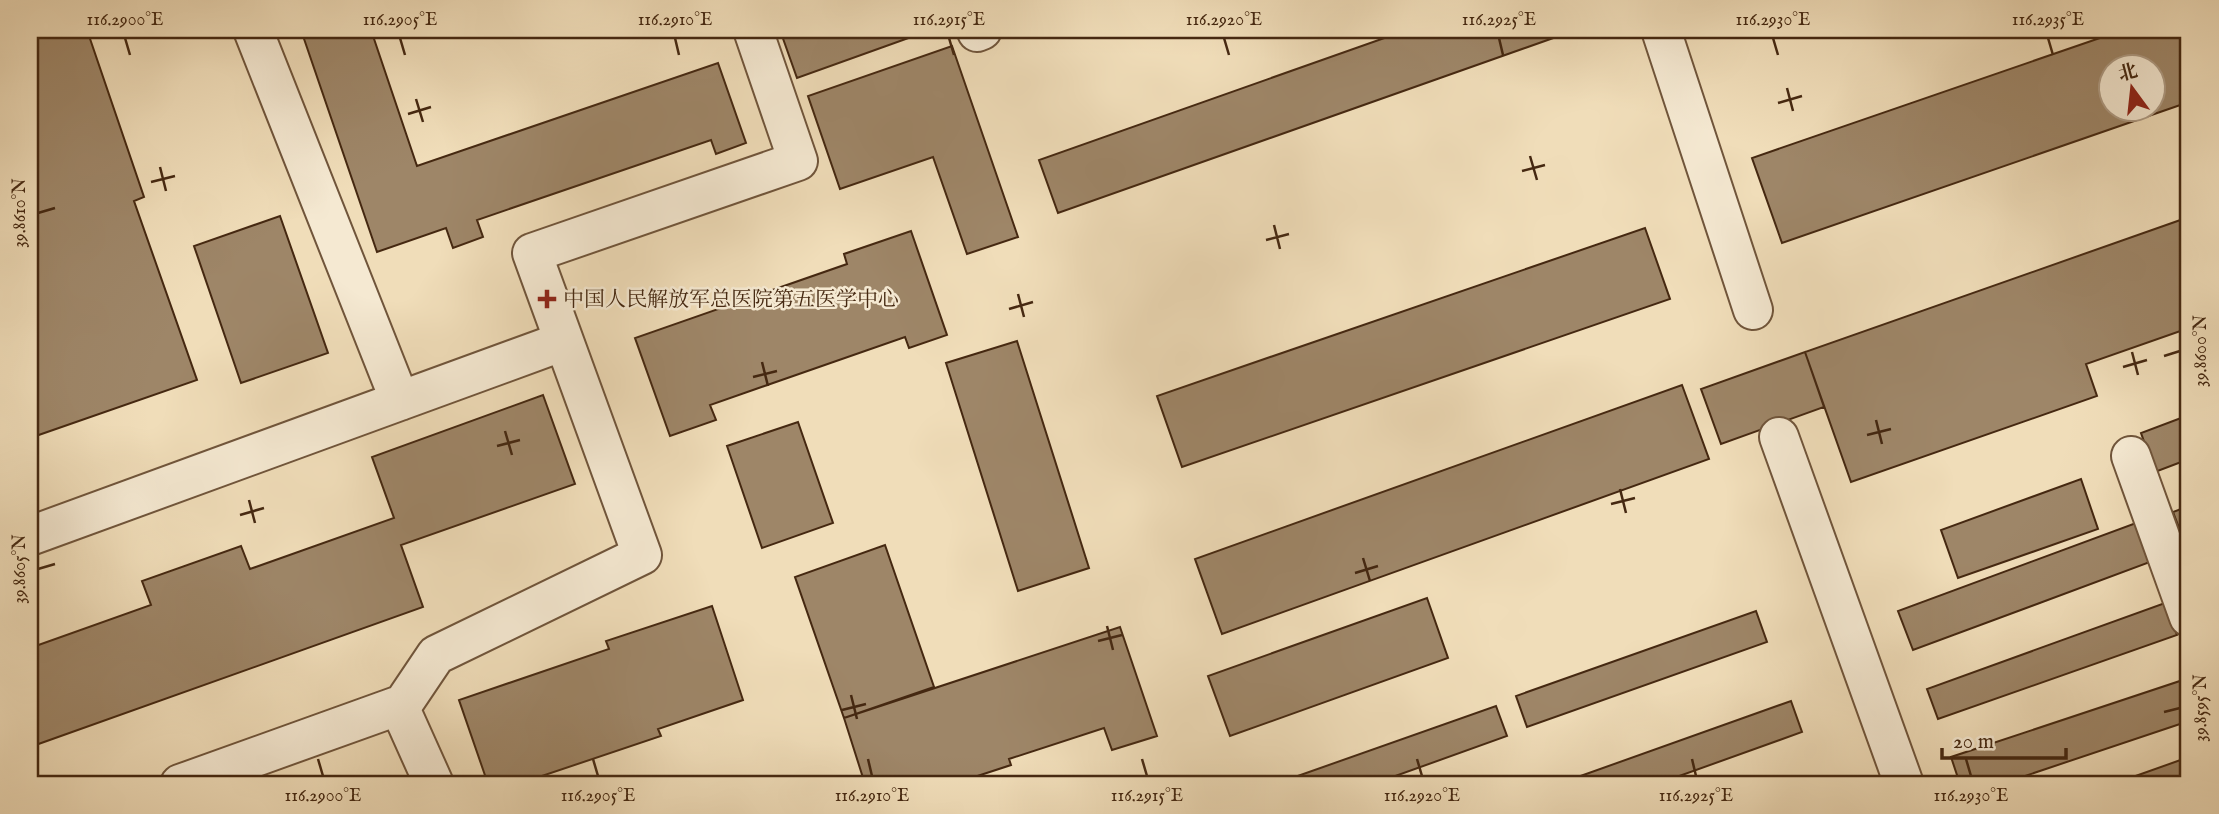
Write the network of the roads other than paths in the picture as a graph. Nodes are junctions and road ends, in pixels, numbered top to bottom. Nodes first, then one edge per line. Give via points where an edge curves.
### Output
1 (253, 30) edge
2 (753, 30) edge
3 (1661, 30) edge
4 (1753, 310) dead end
5 (564, 341) junction
6 (401, 401) junction
7 (1779, 437) dead end
8 (2131, 456) dead end
9 (30, 536) edge
10 (2189, 617) edge
11 (399, 705) junction
12 (180, 784) edge
13 (434, 784) edge
14 (1904, 784) edge

1 - 6 street
2 - 5 street via 798,161 532,253
3 - 4 street
5 - 6 street
5 - 11 street via 642,555 436,655
6 - 9 street
7 - 14 street
8 - 10 street
11 - 12 street
11 - 13 street

